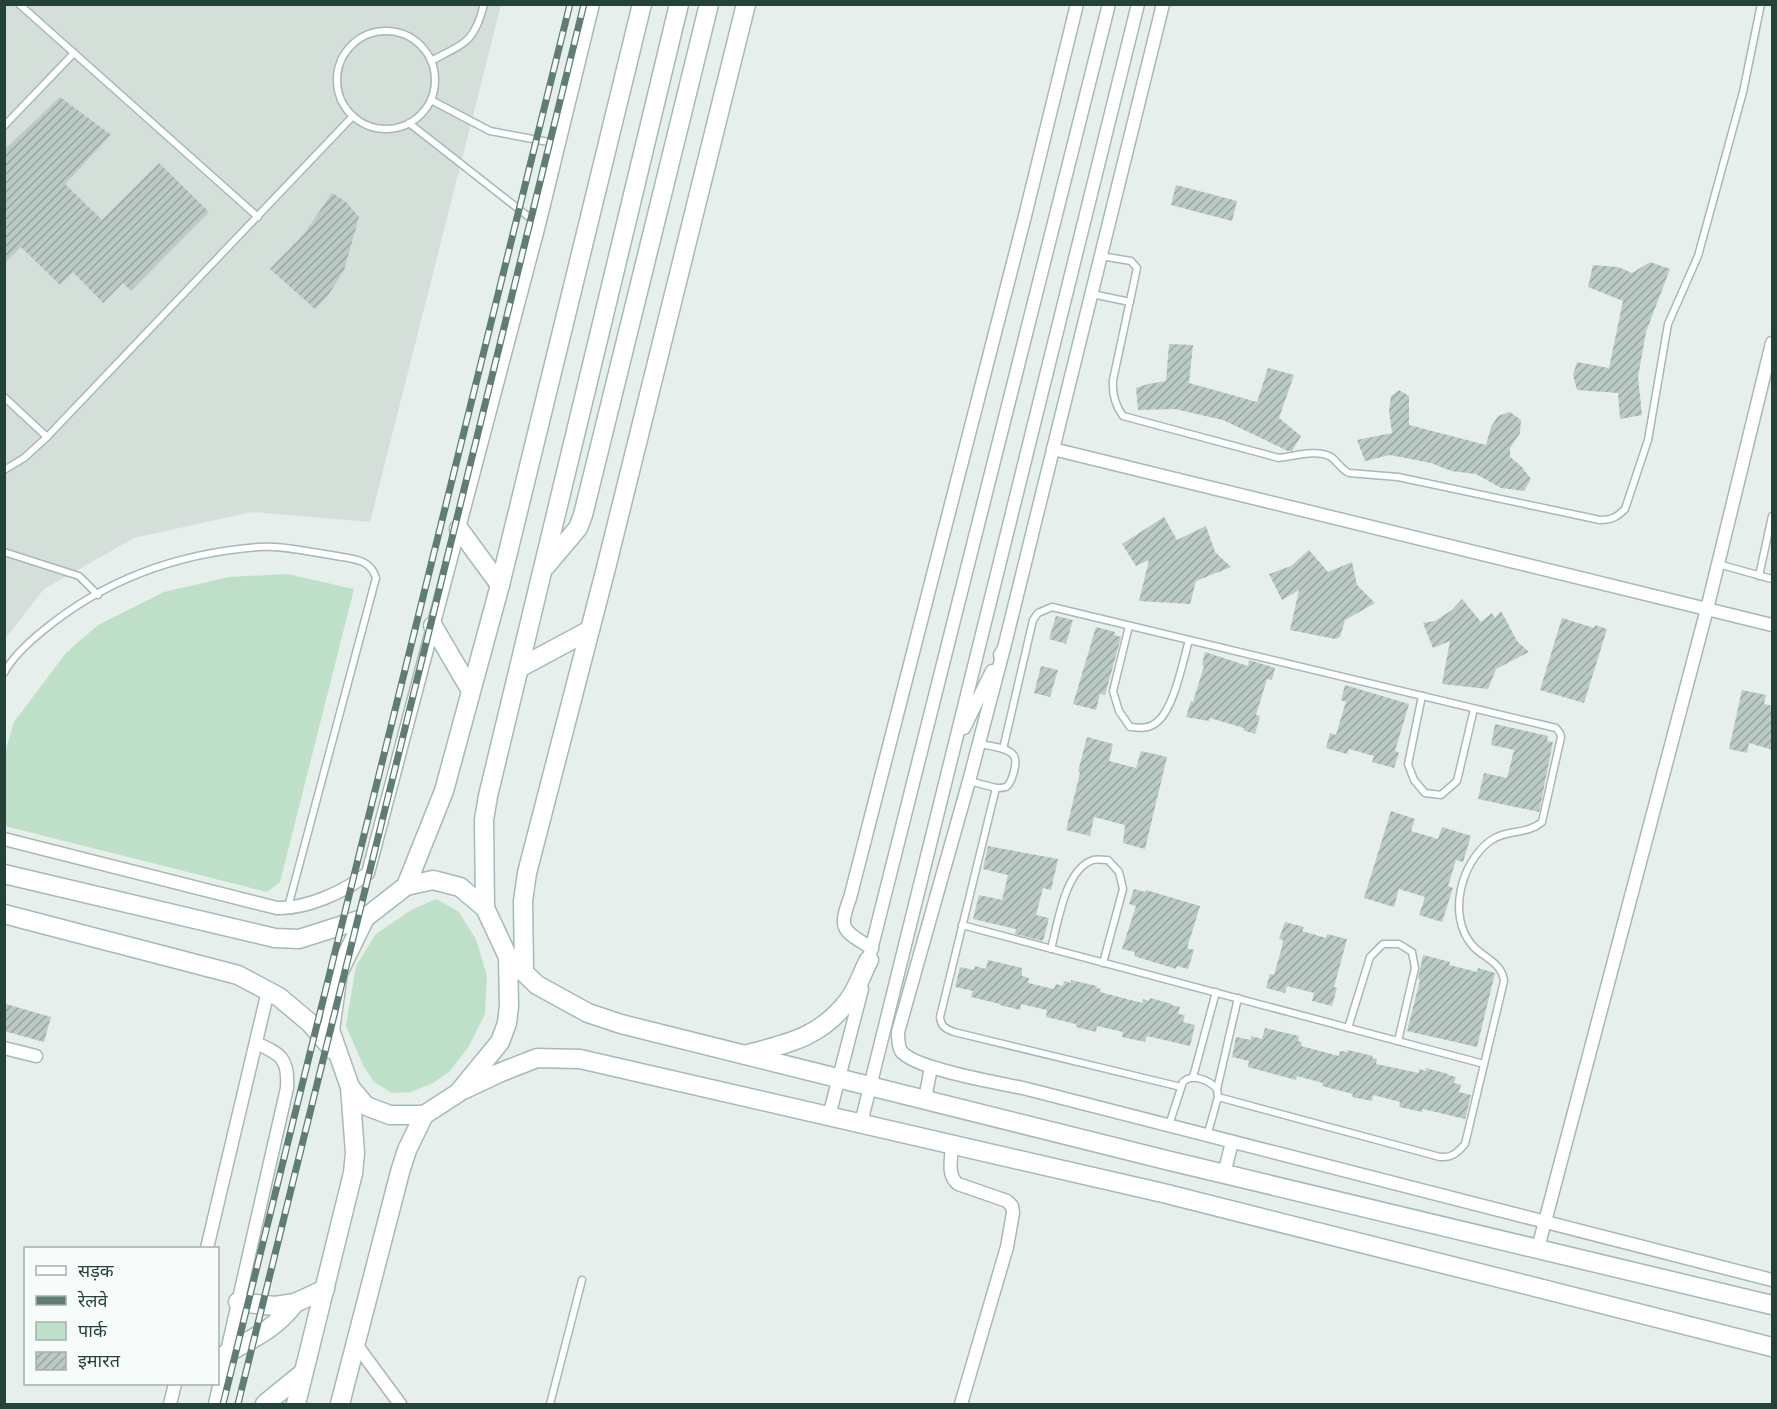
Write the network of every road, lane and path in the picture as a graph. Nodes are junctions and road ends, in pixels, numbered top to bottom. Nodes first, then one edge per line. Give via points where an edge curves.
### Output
1 (19, 4) edge
2 (484, 4) edge
3 (593, 4) edge
4 (642, 4) edge
5 (679, 4) edge
6 (709, 4) edge
7 (746, 4) edge
8 (1077, 4) edge
9 (1108, 4) edge
10 (1138, 4) edge
11 (1163, 4) edge
12 (1761, 4) edge
13 (74, 53) junction
14 (431, 61) junction
15 (431, 100) junction
16 (353, 116) junction
17 (409, 123) junction
18 (4, 126) edge
19 (559, 144) junction
20 (258, 217) junction
21 (539, 225) junction
22 (1101, 256) junction
23 (1091, 294) junction
24 (1130, 302) junction
25 (1773, 343) edge
26 (4, 397) edge
27 (47, 437) junction
28 (1053, 449) junction
29 (4, 470) edge
30 (1773, 516) edge
31 (459, 529) junction
32 (4, 552) edge
33 (1718, 564) junction
34 (544, 567) junction
35 (1759, 576) junction
36 (1773, 579) edge
37 (500, 585) junction
38 (98, 594) junction
39 (1707, 609) junction
40 (1773, 625) edge
41 (433, 626) junction
42 (1129, 626) junction
43 (590, 630) junction
44 (1189, 640) junction
45 (1004, 648) junction
46 (521, 667) junction
47 (4, 672) edge
48 (470, 689) junction
49 (1422, 696) junction
50 (1474, 709) junction
51 (979, 744) junction
52 (1003, 749) junction
53 (953, 750) junction
54 (969, 781) junction
55 (996, 788) junction
56 (4, 839) edge
57 (4, 874) edge
58 (406, 885) junction
59 (485, 908) junction
60 (287, 909) junction
61 (4, 914) edge
62 (365, 918) junction
63 (962, 925) junction
64 (1050, 949) junction
65 (870, 954) junction
66 (508, 957) junction
67 (1103, 963) junction
68 (524, 972) junction
69 (268, 991) junction
70 (1216, 993) junction
71 (1238, 998) junction
72 (1348, 1028) junction
73 (1398, 1041) junction
74 (256, 1043) junction
75 (4, 1048) edge
76 (743, 1055) junction
77 (36, 1056) dead end
78 (340, 1058) junction
79 (1484, 1064) junction
80 (931, 1067) junction
81 (1193, 1077) junction
82 (839, 1078) junction
83 (870, 1086) junction
84 (350, 1087) junction
85 (1181, 1088) junction
86 (1217, 1089) junction
87 (458, 1093) junction
88 (1218, 1097) junction
89 (925, 1099) junction
90 (424, 1115) junction
91 (829, 1116) junction
92 (861, 1123) junction
93 (1168, 1126) junction
94 (1207, 1136) junction
95 (1232, 1142) junction
96 (952, 1144) junction
97 (1224, 1174) junction
98 (1543, 1223) junction
99 (207, 1247) edge
100 (1538, 1248) junction
101 (582, 1280) dead end
102 (1773, 1280) edge
103 (324, 1288) junction
104 (238, 1302) junction
105 (295, 1303) junction
106 (1773, 1305) edge
107 (355, 1343) junction
108 (1773, 1347) edge
109 (227, 1353) junction
110 (303, 1373) junction
111 (175, 1385) edge
112 (170, 1404) edge
113 (215, 1404) edge
114 (266, 1404) edge
115 (296, 1404) edge
116 (340, 1404) edge
117 (400, 1404) edge
118 (550, 1404) edge
119 (961, 1404) edge

1 - 13 lane
2 - 14 lane via 473,36
3 - 19 street
4 - 37 street
5 - 34 street
6 - 34 street via 583,514 578,528
7 - 43 street
8 - 65 street via 844,913 846,931
9 - 65 street
10 - 53 street
11 - 22 street
12 - 24 lane via 1743,92 1698,256 1668,324 1648,440 1625,509 1617,517 1600,520 1398,477 1349,473 1328,456 1310,453 1279,458 1123,416 1113,391
13 - 18 lane
13 - 20 lane
14 - 15 lane via 435,84
14 - 16 lane via 416,40 401,32 368,33 354,42 337,71 342,103
15 - 17 lane via 422,114
15 - 19 lane via 490,131
16 - 17 lane via 380,129
16 - 20 lane
17 - 21 lane
19 - 21 street
20 - 27 lane
21 - 31 street
22 - 23 street
22 - 24 lane via 1135,263
23 - 24 lane
23 - 28 street
25 - 33 street
26 - 27 lane
27 - 29 lane
28 - 39 street
28 - 45 street
30 - 35 lane
31 - 37 street
31 - 41 street
32 - 38 lane via 79,576
33 - 35 lane
33 - 39 street
34 - 46 street
35 - 36 lane
37 - 48 street
38 - 47 lane via 71,608 33,639
38 - 60 lane via 163,565 207,553 261,546 357,560 373,568 376,578
39 - 40 street
39 - 98 street
41 - 48 street
41 - 60 street via 368,873 310,904
42 - 44 lane
42 - 44 lane via 1113,691 1119,711 1130,727 1144,728 1158,722 1169,705
42 - 52 lane via 1052,607 1038,613
43 - 46 street
43 - 68 street via 527,873 523,901
44 - 49 lane
45 - 51 street
45 - 53 street
46 - 59 street via 484,820
48 - 58 street via 444,791
49 - 50 lane
49 - 50 lane via 1408,764 1425,793 1441,795 1457,781
50 - 79 lane via 1556,728 1561,737 1542,822 1490,841 1477,854 1462,882 1459,915 1467,938 1498,966 1504,981
51 - 52 lane
51 - 54 street
52 - 55 lane via 1016,759 1008,785
53 - 83 street
54 - 55 lane
54 - 80 street via 898,1032 901,1050
55 - 63 lane
56 - 60 street
57 - 62 street via 275,938 299,939
58 - 59 street via 433,880 460,887
58 - 62 street
59 - 66 street
61 - 69 street via 238,975
62 - 78 street via 338,973 330,1030
63 - 64 lane
63 - 85 lane via 940,1017 946,1029
64 - 67 lane
64 - 67 lane via 1068,886 1078,869 1094,860 1108,860 1119,872 1123,890
65 - 76 street via 849,1000 826,1024 793,1042
65 - 82 street
66 - 68 street
66 - 87 street via 507,1023 500,1042
67 - 70 lane
68 - 76 street via 537,985 588,1013
69 - 74 street
69 - 78 street via 310,1023
70 - 71 lane
70 - 81 lane
71 - 72 lane
71 - 86 lane
72 - 73 lane
72 - 73 lane via 1371,957 1383,945 1399,944 1412,952 1415,968
73 - 79 lane
74 - 99 street
74 - 104 street via 277,1052 288,1074
75 - 77 street
76 - 82 street
78 - 84 street
79 - 88 lane via 1465,1144 1449,1158
80 - 89 street
80 - 93 street
81 - 85 lane
81 - 86 lane via 1208,1081
82 - 83 street
82 - 91 street
83 - 89 street
83 - 92 street
84 - 90 street via 366,1106 390,1115
84 - 103 street via 353,1173
85 - 93 lane
86 - 88 lane
87 - 90 street
87 - 91 street via 537,1058 580,1059
88 - 94 lane
89 - 97 street
90 - 107 street via 400,1173
91 - 92 street
92 - 96 street
93 - 94 street
94 - 95 street
95 - 97 street
95 - 98 street
96 - 108 street via 1175,1196
96 - 119 street via 953,1181 1007,1201 1013,1213 1007,1247
97 - 100 street
98 - 100 street
98 - 102 street
100 - 106 street
101 - 118 lane
103 - 105 street
103 - 110 street
104 - 105 street via 275,1306
104 - 109 street
105 - 109 street via 272,1328
107 - 116 street
107 - 117 street
109 - 113 street
110 - 114 street
110 - 115 street
111 - 112 street

